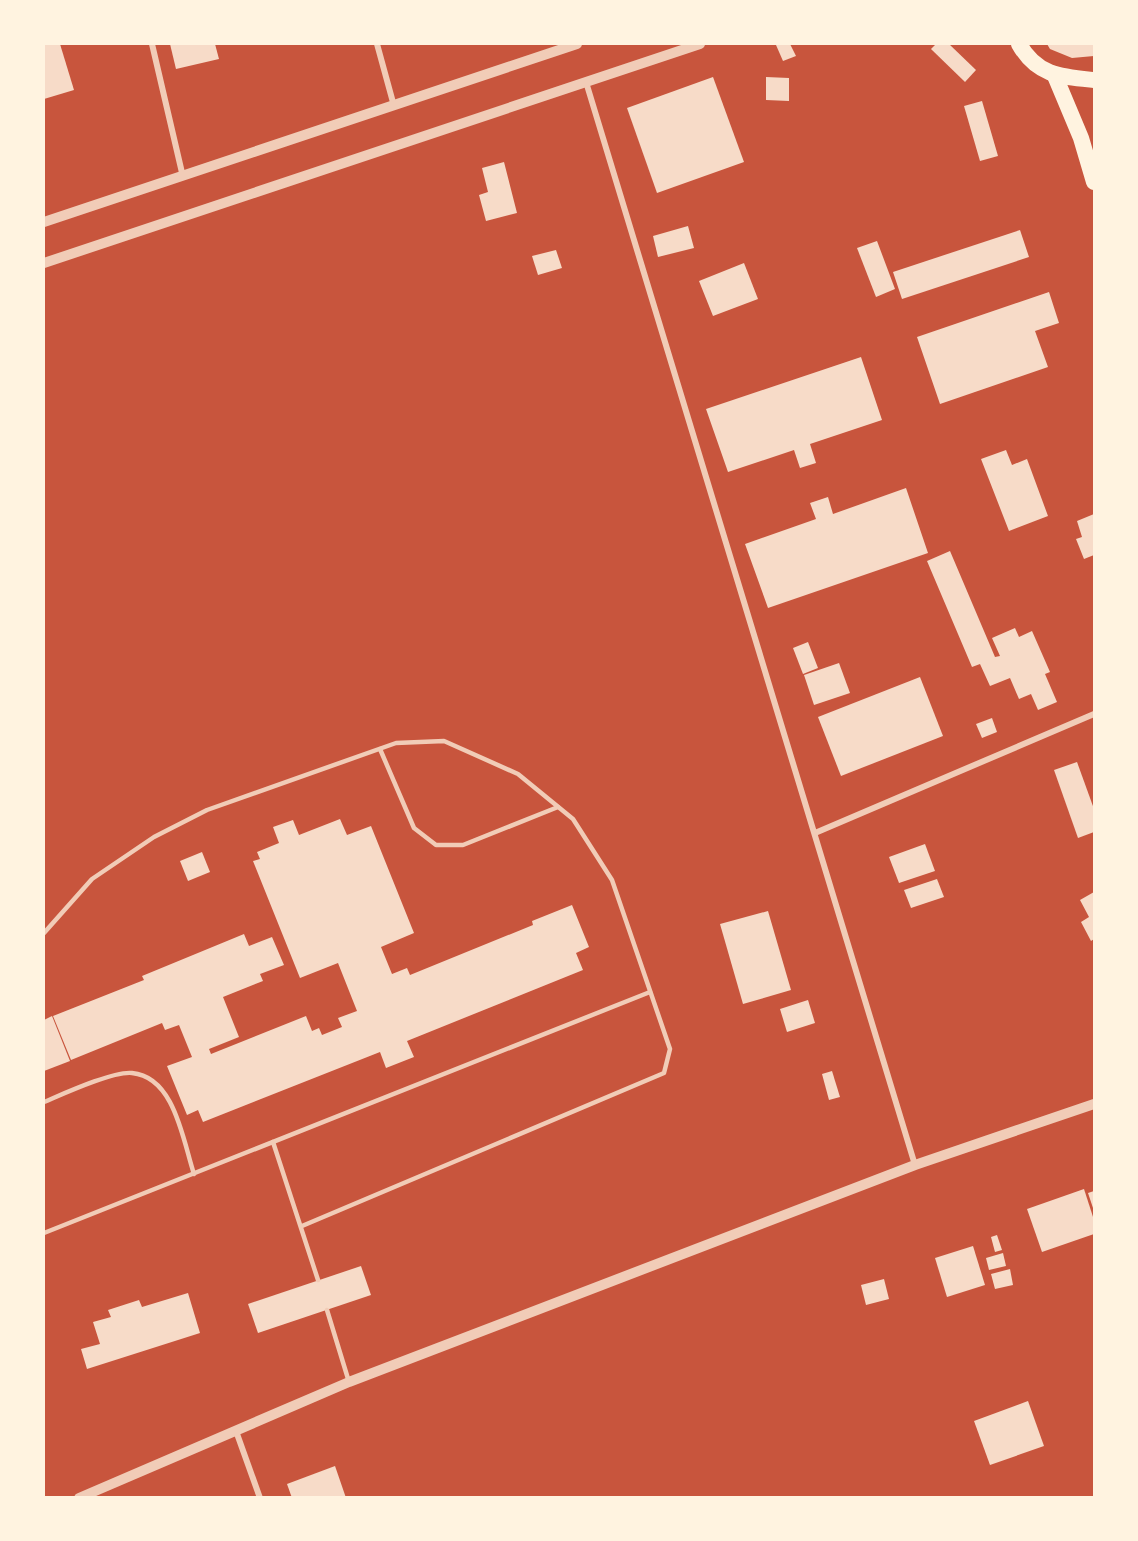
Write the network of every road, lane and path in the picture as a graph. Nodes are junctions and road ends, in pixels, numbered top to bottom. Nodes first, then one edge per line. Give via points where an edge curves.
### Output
1 (152, 44) edge
2 (377, 44) edge
3 (577, 44) edge
4 (700, 44) edge
5 (1019, 44) edge
6 (1055, 76) junction
7 (1095, 80) edge
8 (586, 82) junction
9 (394, 106) junction
10 (183, 177) junction
11 (1095, 182) edge
12 (44, 222) edge
13 (44, 263) edge
14 (1095, 714) edge
15 (380, 749) junction
16 (558, 807) junction
17 (815, 834) junction
18 (44, 933) edge
19 (650, 992) junction
20 (44, 1102) edge
21 (1095, 1104) edge
22 (273, 1142) junction
23 (915, 1165) junction
24 (194, 1174) junction
25 (302, 1226) junction
26 (44, 1233) edge
27 (318, 1280) dead end
28 (327, 1310) dead end
29 (349, 1382) junction
30 (236, 1431) junction
31 (79, 1497) edge
32 (260, 1497) edge

1 - 10 street
2 - 9 street
3 - 9 street
4 - 8 street
5 - 6 highway via 1037,65
6 - 7 highway
6 - 11 highway
8 - 13 street
8 - 17 street
9 - 10 street
10 - 12 street
14 - 17 street
15 - 16 lane via 396,743 444,741 518,774
15 - 16 lane via 414,828 436,845 463,845
15 - 18 lane via 207,810 154,837 92,879
16 - 19 lane via 573,819 612,880
17 - 23 street
19 - 22 lane
19 - 25 lane via 670,1049 664,1073
20 - 24 lane via 131,1073 156,1083 171,1106
21 - 23 street
22 - 24 lane
22 - 25 lane
23 - 29 street
24 - 26 lane
25 - 27 lane
28 - 29 lane
29 - 30 street
30 - 31 street
30 - 32 street

